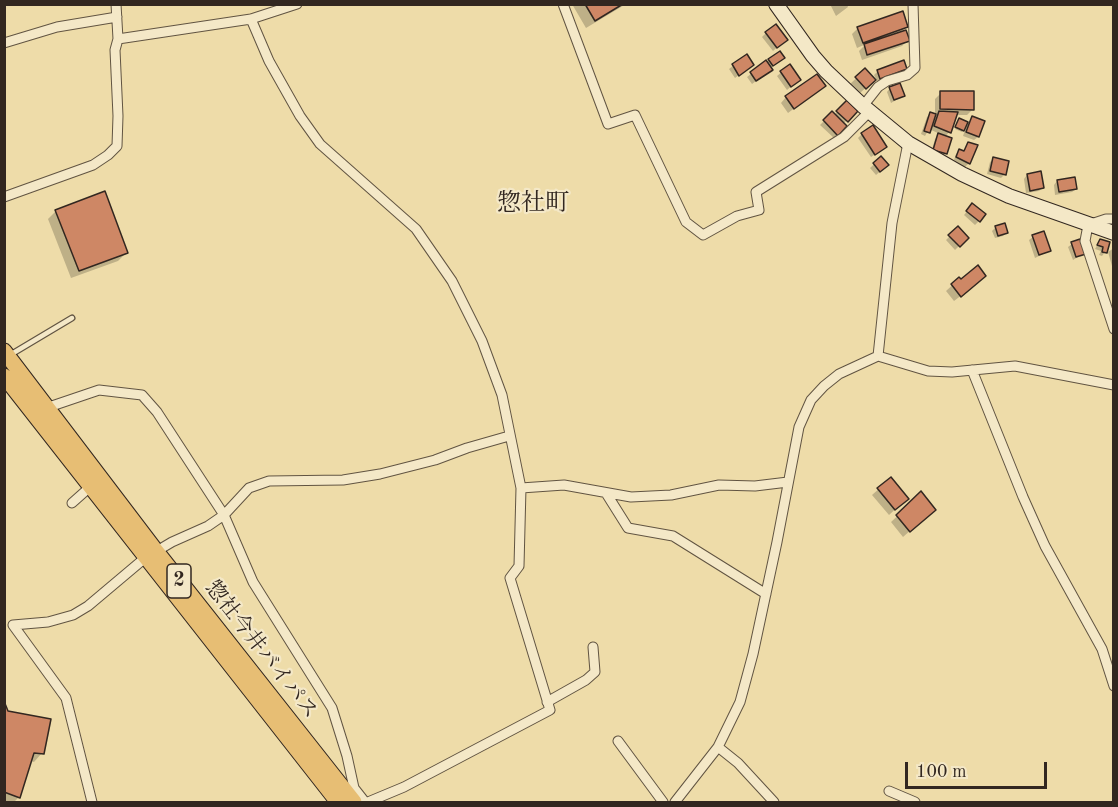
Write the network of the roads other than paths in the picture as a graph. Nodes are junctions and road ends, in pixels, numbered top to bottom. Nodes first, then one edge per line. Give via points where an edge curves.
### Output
1 (116, 4) edge
2 (297, 4) edge
3 (563, 4) edge
4 (776, 4) edge
5 (913, 4) edge
6 (117, 17) junction
7 (251, 19) junction
8 (118, 39) junction
9 (4, 43) edge
10 (866, 108) junction
11 (908, 143) junction
12 (4, 197) edge
13 (1113, 219) edge
14 (1088, 225) junction
15 (1113, 233) edge
16 (72, 318) dead end
17 (1113, 329) edge
18 (6, 355) edge
19 (878, 356) junction
20 (972, 370) junction
21 (4, 376) edge
22 (1113, 386) edge
23 (39, 411) junction
24 (509, 436) junction
25 (788, 482) junction
26 (90, 487) junction
27 (521, 488) junction
28 (606, 493) junction
29 (72, 503) dead end
30 (224, 515) junction
31 (150, 554) junction
32 (766, 594) junction
33 (9, 626) edge
34 (593, 647) dead end
35 (1113, 686) edge
36 (547, 702) junction
37 (618, 741) dead end
38 (718, 747) junction
39 (889, 791) dead end
40 (92, 802) edge
41 (338, 802) edge
42 (354, 802) edge
43 (367, 802) edge
44 (663, 802) edge
45 (675, 802) edge
46 (774, 802) edge
47 (915, 802) edge

1 - 6 street
2 - 7 street
3 - 10 street via 608,124 635,115 686,222 703,236 737,216 759,210 756,192 844,137
4 - 10 street via 813,56
5 - 10 street via 915,68 878,87
6 - 8 street
6 - 9 street via 57,27
7 - 8 street
7 - 24 street via 269,61 320,144 416,229 452,281 482,341 502,395
8 - 12 street via 117,146 93,165
10 - 11 street
11 - 14 street via 1009,196
11 - 19 street via 892,223
13 - 14 street
14 - 15 street
14 - 17 street via 1085,241
16 - 18 lane
18 - 23 main road, 惣社今井バイパス / 2
19 - 20 street via 928,371
19 - 25 street via 838,374 812,400 799,427
20 - 22 street via 1015,366
20 - 35 street via 1041,536 1102,649
21 - 23 main road, 惣社今井バイパス / 2
23 - 26 main road, 惣社今井バイパス / 2
23 - 30 street via 99,390 142,395
23 - 31 main road, 惣社今井バイパス / 2
24 - 27 street
24 - 30 street via 380,474 343,480 269,481 249,488
25 - 28 street via 719,485 671,495 631,497
25 - 32 street
26 - 29 street
26 - 31 main road, 惣社今井バイパス / 2
27 - 28 street via 564,485
27 - 36 street via 519,566 510,578
28 - 32 street via 628,528 674,536
30 - 31 street
30 - 43 street via 253,582 332,708 354,788
31 - 33 street via 73,615
31 - 41 main road, 惣社今井バイパス / 2
31 - 42 main road, 惣社今井バイパス / 2
32 - 38 street via 740,702
33 - 40 street via 66,698
34 - 36 street via 596,672
36 - 43 street via 550,710 404,787
37 - 44 street
38 - 45 street
38 - 46 street
39 - 47 street

